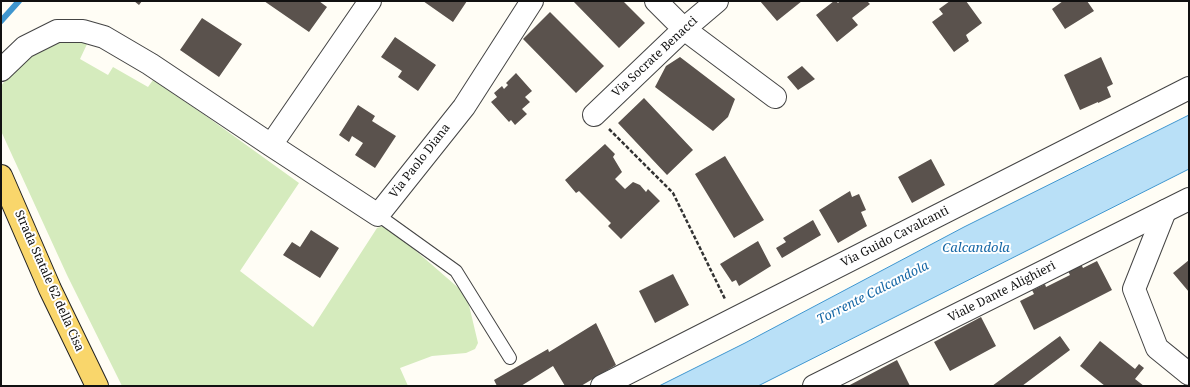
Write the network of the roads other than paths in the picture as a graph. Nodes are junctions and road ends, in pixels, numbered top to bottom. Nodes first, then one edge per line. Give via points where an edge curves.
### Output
1 (370, 1) edge
2 (532, 1) edge
3 (656, 1) edge
4 (717, 1) edge
5 (684, 29) junction
6 (1, 70) edge
7 (1189, 88) edge
8 (775, 97) dead end
9 (594, 114) road end
10 (271, 146) junction
11 (1, 176) edge
12 (1189, 199) edge
13 (1165, 211) junction
14 (378, 215) junction
15 (510, 358) dead end
16 (1189, 374) edge
17 (97, 386) edge
18 (602, 386) edge
19 (814, 386) edge

1 - 10 street
2 - 14 street, Via Paolo Diana via 464,107
3 - 5 street
4 - 5 street, Via Socrate Benacci
5 - 8 street
5 - 9 street, Via Socrate Benacci
6 - 10 street via 25,47 56,31 83,31 104,37 150,64
7 - 18 street, Via Guido Cavalcanti
10 - 14 street
11 - 17 main road, Strada Statale 62 della Cisa via 50,289
12 - 13 street, Viale Dante Alighieri
13 - 16 street via 1134,289 1157,348
13 - 19 street, Viale Dante Alighieri
14 - 15 lane via 456,271

